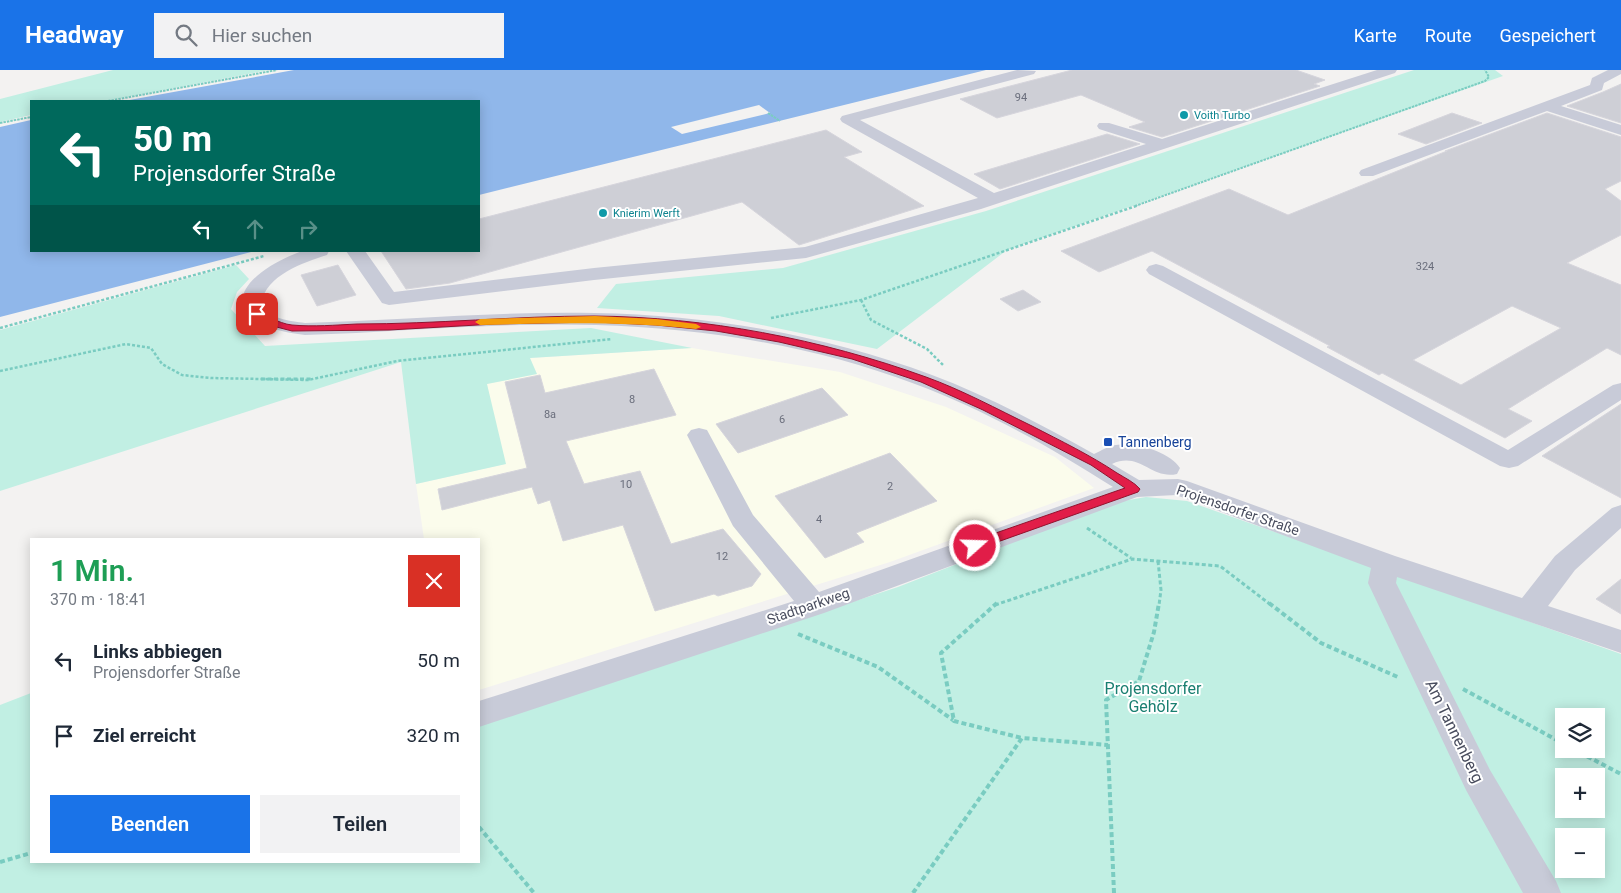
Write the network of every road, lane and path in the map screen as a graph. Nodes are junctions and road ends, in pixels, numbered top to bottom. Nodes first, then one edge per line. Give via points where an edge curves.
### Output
1 (277, 70) edge
2 (1390, 70) edge
3 (1485, 70) edge
4 (1618, 70) edge
5 (1029, 71) edge
6 (113, 100) edge
7 (1547, 106) junction
8 (768, 113) dead end
9 (30, 117) edge
10 (780, 121) dead end
11 (0, 123) edge
12 (1104, 126) dead end
13 (1621, 130) edge
14 (1161, 144) junction
15 (1367, 174) dead end
16 (984, 202) junction
17 (318, 252) edge
18 (356, 252) edge
19 (268, 255) dead end
20 (1156, 270) dead end
21 (861, 300) junction
22 (764, 319) dead end
23 (0, 328) edge
24 (619, 338) dead end
25 (947, 369) dead end
26 (0, 371) edge
27 (1621, 390) edge
28 (699, 435) dead end
29 (1095, 463) junction
30 (1168, 468) dead end
31 (1134, 489) junction
32 (1082, 506) junction
33 (1621, 514) edge
34 (1132, 558) junction
35 (1158, 561) junction
36 (1385, 563) junction
37 (814, 604) junction
38 (1528, 610) junction
39 (766, 620) junction
40 (1621, 642) edge
41 (1449, 691) junction
42 (480, 714) edge
43 (954, 721) junction
44 (1022, 738) junction
45 (1555, 740) edge
46 (1108, 745) junction
47 (1590, 758) edge
48 (1621, 774) edge
49 (480, 828) edge
50 (30, 853) edge
51 (0, 862) edge
52 (534, 893) edge
53 (914, 893) edge
54 (1114, 893) edge
55 (1543, 893) edge

1 - 6 path
2 - 14 street
3 - 21 path via 1489,77 1485,81
4 - 7 street via 1597,81 1597,87
5 - 16 street via 847,119
7 - 13 street
7 - 15 street
8 - 10 path
9 - 11 path
12 - 14 street
14 - 16 street
16 - 18 street via 806,252 389,299
17 - 29 street via 288,264 261,283 252,303 261,318 279,326 306,329 595,319 656,322 748,333 855,357 925,380
19 - 23 path
20 - 27 street via 1509,460
21 - 22 path
21 - 25 path via 871,320 927,349
24 - 26 path via 397,361 308,380 211,378 182,374 162,364 150,348 126,344
28 - 37 street via 742,520
29 - 30 street via 1118,452 1135,453
29 - 31 street
31 - 32 street, Stadtparkweg
31 - 36 street, Projensdorfer Straße via 1178,487
32 - 34 path via 1087,529
32 - 37 street, Stadtparkweg
33 - 38 street via 1566,563
34 - 35 path
34 - 43 path via 997,603 941,653
35 - 41 path via 1220,566 1321,643
35 - 46 path via 1161,590 1154,632 1139,681 1106,700
36 - 38 street, Projensdorfer Straße
36 - 41 street, Am Tannenberg via 1382,583
37 - 39 street, Stadtparkweg
38 - 40 street, Projensdorfer Straße
39 - 42 street, Stadtparkweg
39 - 43 path via 878,667
41 - 45 path
41 - 55 street, Am Tannenberg via 1478,780
43 - 44 path
44 - 46 path
44 - 53 path
46 - 54 path
47 - 48 path
49 - 52 path
50 - 51 path

